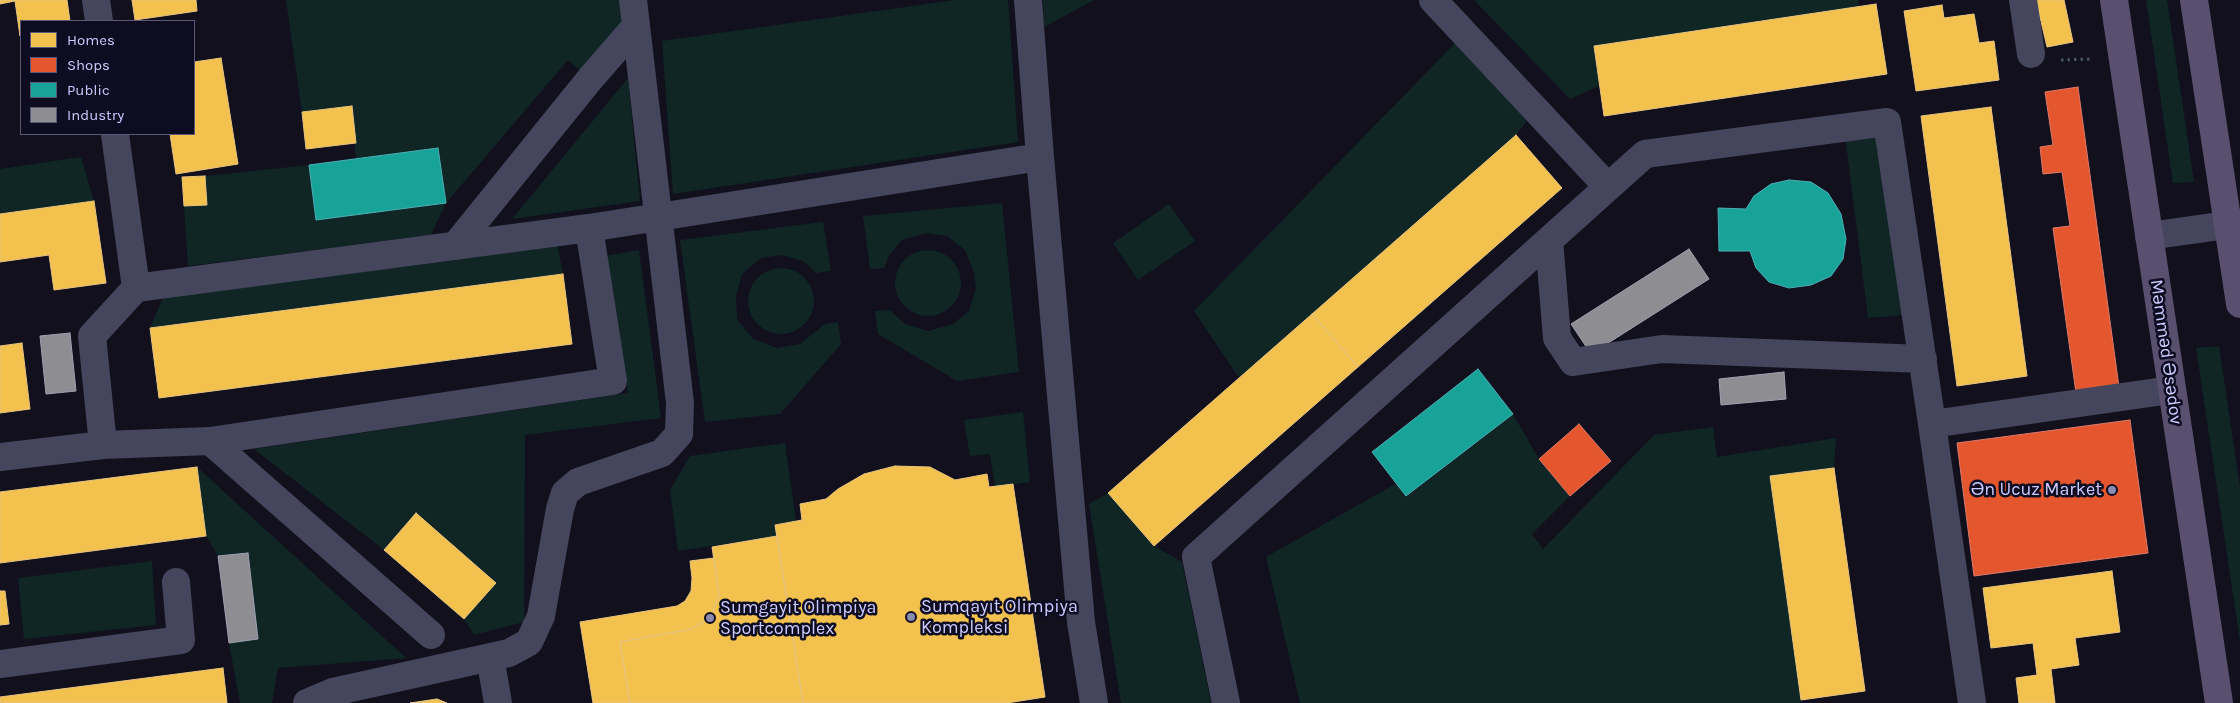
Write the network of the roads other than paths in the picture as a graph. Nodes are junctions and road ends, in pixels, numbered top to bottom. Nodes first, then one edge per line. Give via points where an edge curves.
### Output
1 (96, 0) edge
2 (1028, 0) edge
3 (1433, 0) edge
4 (2023, 0) edge
5 (2114, 0) edge
6 (2194, 0) edge
7 (634, 13) edge
8 (98, 20) edge
9 (2031, 54) road end
10 (115, 135) edge
11 (1040, 158) junction
12 (1608, 187) junction
13 (657, 217) junction
14 (2234, 224) edge
15 (589, 228) junction
16 (2148, 236) junction
17 (1549, 240) junction
18 (454, 246) junction
19 (136, 288) junction
20 (2240, 304) edge
21 (1922, 359) junction
22 (2171, 390) junction
23 (1932, 424) junction
24 (210, 441) junction
25 (103, 445) junction
26 (0, 457) edge
27 (176, 582) dead end
28 (430, 635) dead end
29 (490, 657) junction
30 (0, 664) edge
31 (307, 703) edge
32 (498, 703) edge
33 (1094, 703) edge
34 (1226, 703) edge
35 (1972, 703) edge
36 (2219, 703) edge

1 - 8 lane
2 - 11 lane
3 - 12 lane
4 - 9 lane
5 - 16 main road, Məmməd Əsədov
6 - 14 main road
7 - 13 lane
7 - 18 lane via 590,79
10 - 19 lane
11 - 13 lane
11 - 33 lane via 1081,622
12 - 17 lane
12 - 21 lane via 1645,154 1887,122
13 - 15 lane
13 - 29 lane via 680,403 679,434 662,453 578,482 565,493 541,616 529,642 509,653
14 - 16 lane
14 - 20 main road
15 - 18 lane
15 - 24 lane via 613,381
16 - 22 main road, Məmməd Əsədov
17 - 21 lane via 1557,338 1573,362 1662,350
17 - 34 lane via 1196,557
18 - 19 lane
19 - 25 lane via 92,336
21 - 23 lane
22 - 23 lane
22 - 36 main road, Məmməd Əsədov
23 - 35 lane
24 - 25 lane
24 - 28 lane
25 - 26 lane
27 - 30 lane via 181,640
29 - 31 lane via 333,692
29 - 32 lane

